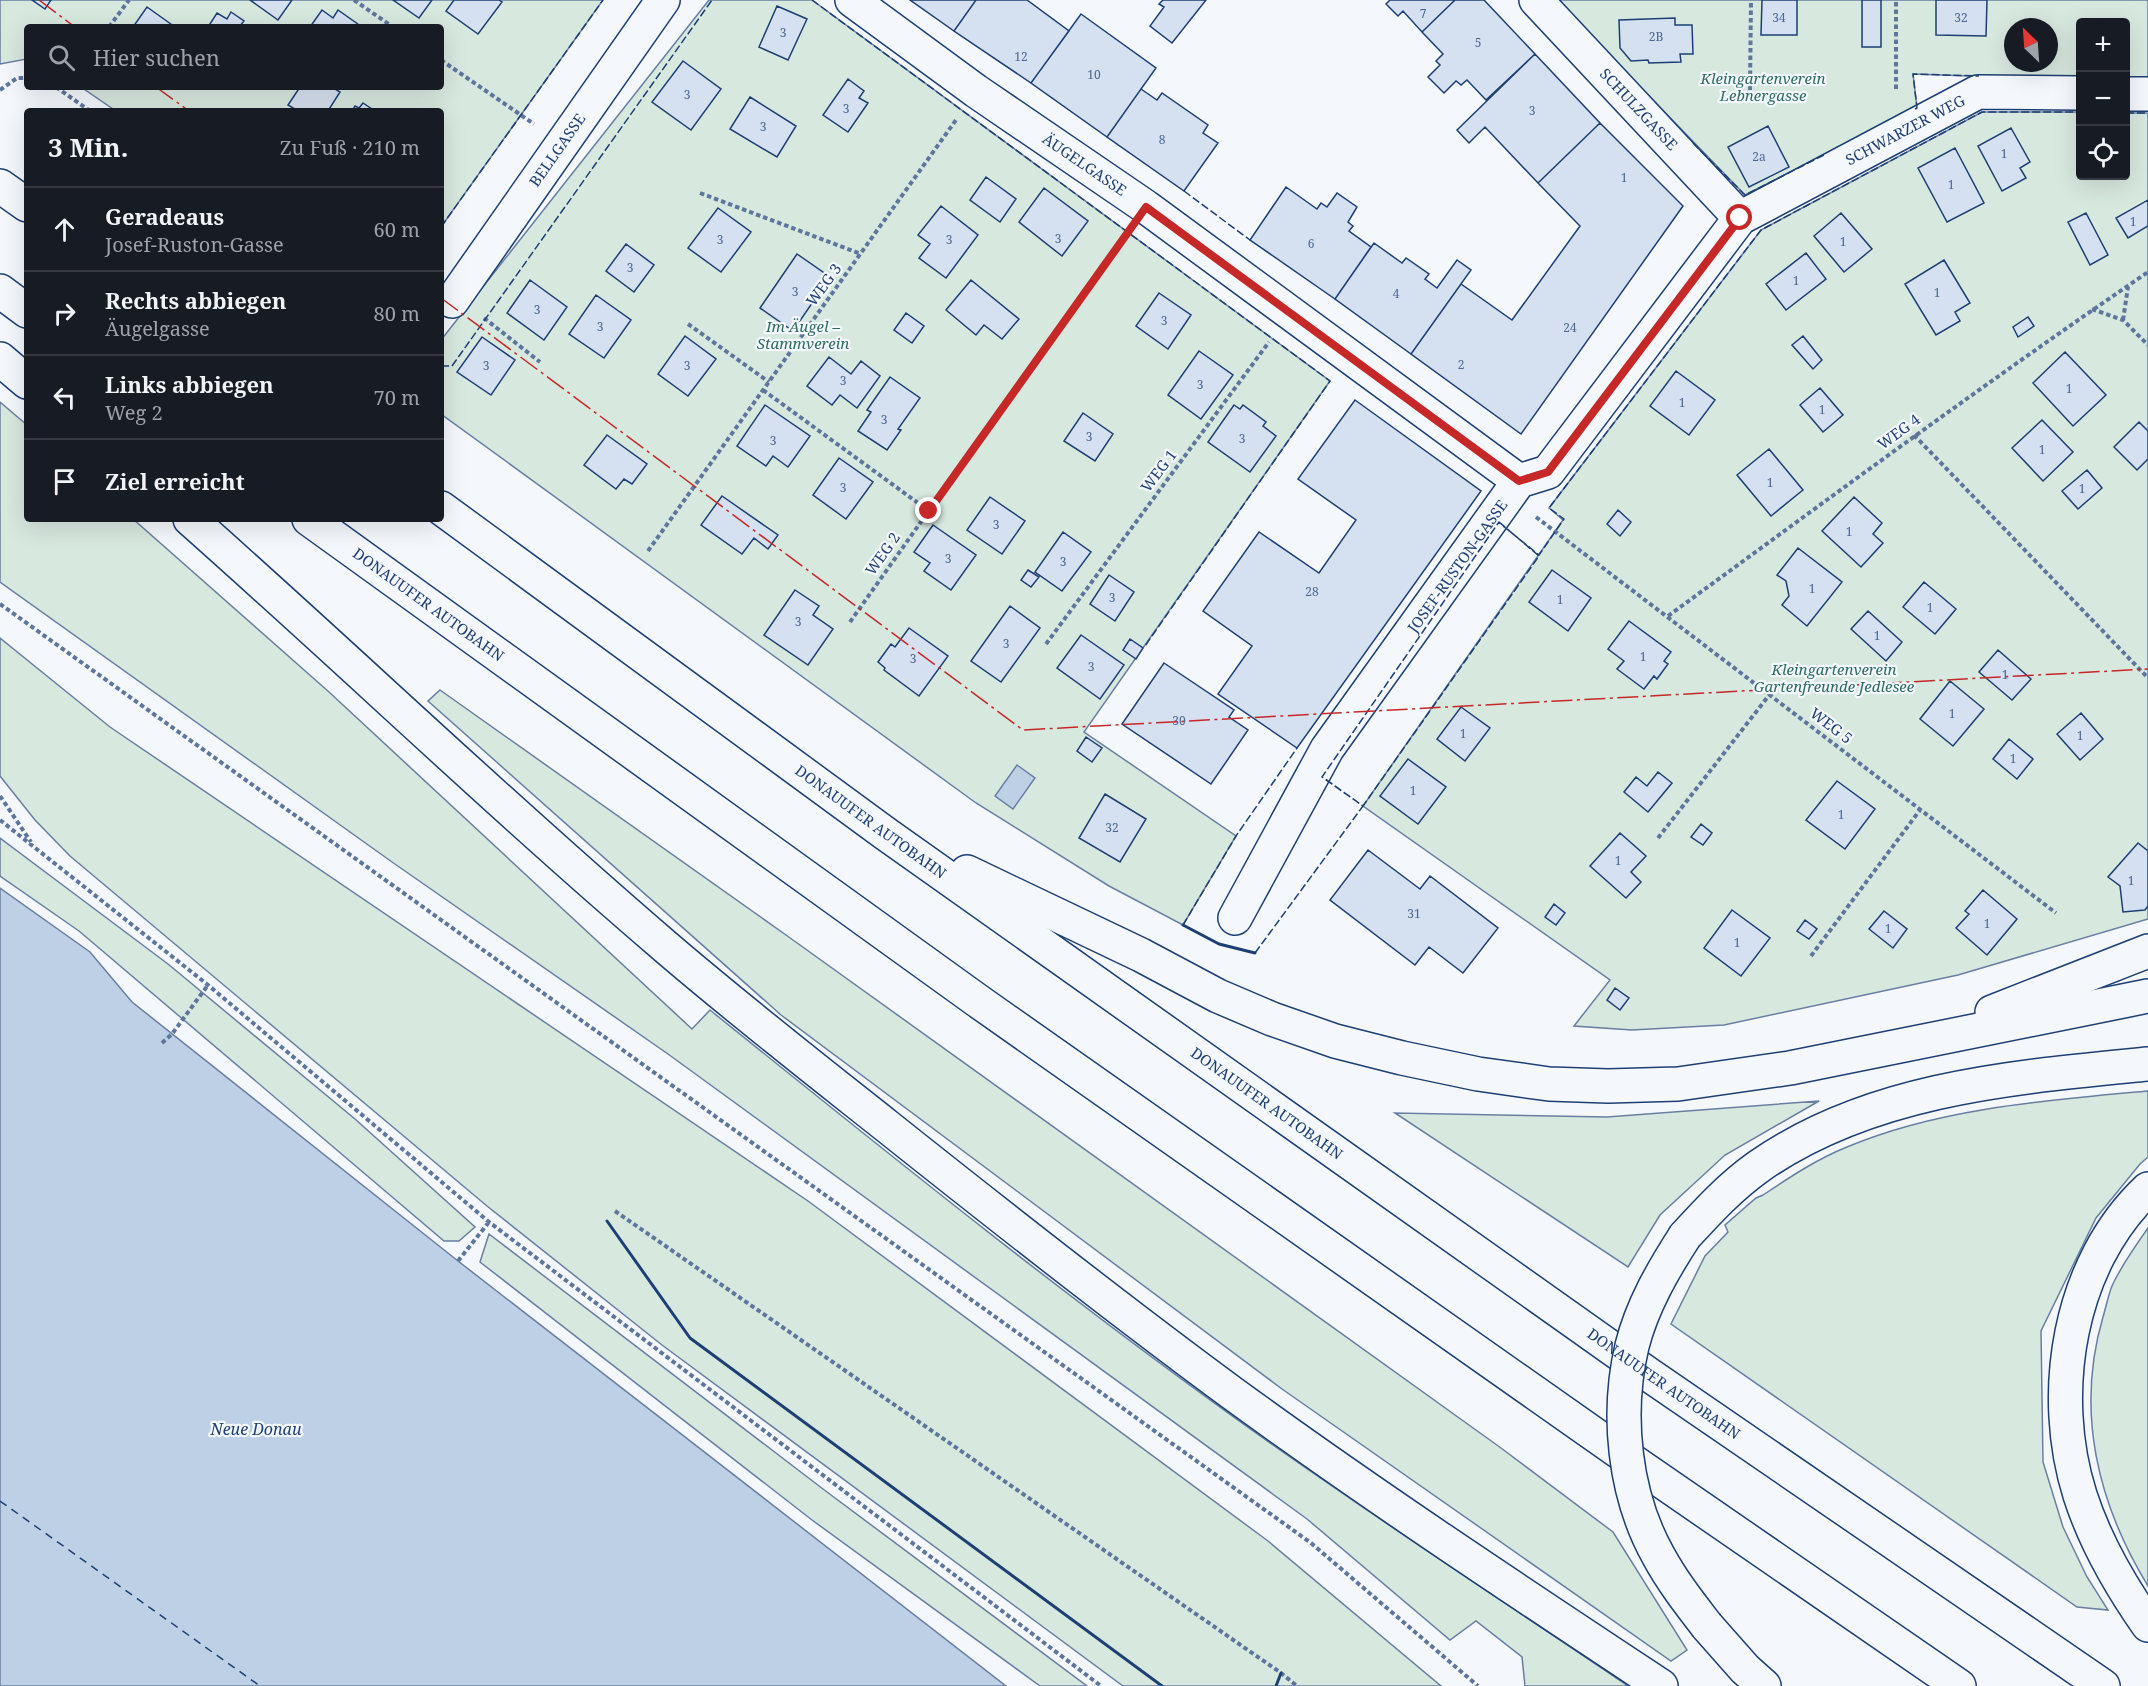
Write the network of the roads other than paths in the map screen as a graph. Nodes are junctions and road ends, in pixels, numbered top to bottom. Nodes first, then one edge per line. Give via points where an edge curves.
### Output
1 (663, 0) edge
2 (852, 0) edge
3 (1536, 0) edge
4 (2076, 93) edge
5 (2130, 94) edge
6 (2148, 94) edge
7 (0, 186) edge
8 (24, 203) edge
9 (1740, 218) junction
10 (0, 291) edge
11 (454, 299) road end
12 (24, 309) edge
13 (0, 359) edge
14 (24, 379) edge
15 (1519, 481) junction
16 (444, 510) edge
17 (193, 522) edge
18 (313, 522) edge
19 (886, 834) junction
20 (1235, 918) dead end
21 (2148, 951) edge
22 (2148, 996) edge
23 (1907, 1045) junction
24 (2148, 1064) edge
25 (2148, 1189) edge
26 (2148, 1625) edge
27 (1661, 1686) edge
28 (1764, 1686) edge
29 (1959, 1686) edge
30 (2103, 1686) edge

1 - 11 main road, BELLGASSE
2 - 15 main road, ÄUGELGASSE via 976,91 1146,207
3 - 9 main road, SCHULZGASSE
4 - 9 main road, SCHWARZER WEG via 1978,92
5 - 6 main road
7 - 8 main road
9 - 15 main road via 1548,472
10 - 12 main road
13 - 14 main road
15 - 20 main road, JOSEF-RUSTON-GASSE via 1327,749
16 - 19 main road, DONAUUFER AUTOBAHN
17 - 27 main road via 662,944 966,1189 1231,1392
18 - 29 main road, DONAUUFER AUTOBAHN via 988,1008
19 - 23 main road via 1239,1005 1335,1041 1402,1058 1490,1076 1608,1086 1678,1084
19 - 30 main road, DONAUUFER AUTOBAHN via 1648,1374
21 - 23 main road
22 - 23 main road
24 - 28 main road, bridge via 1975,1085 1897,1102 1849,1119 1801,1140 1757,1167 1719,1198 1685,1236 1662,1272 1632,1346 1624,1434 1629,1475 1641,1519 1657,1555 1707,1626
25 - 26 main road via 2110,1234 2089,1277 2075,1319 2066,1411 2080,1496 2101,1548

